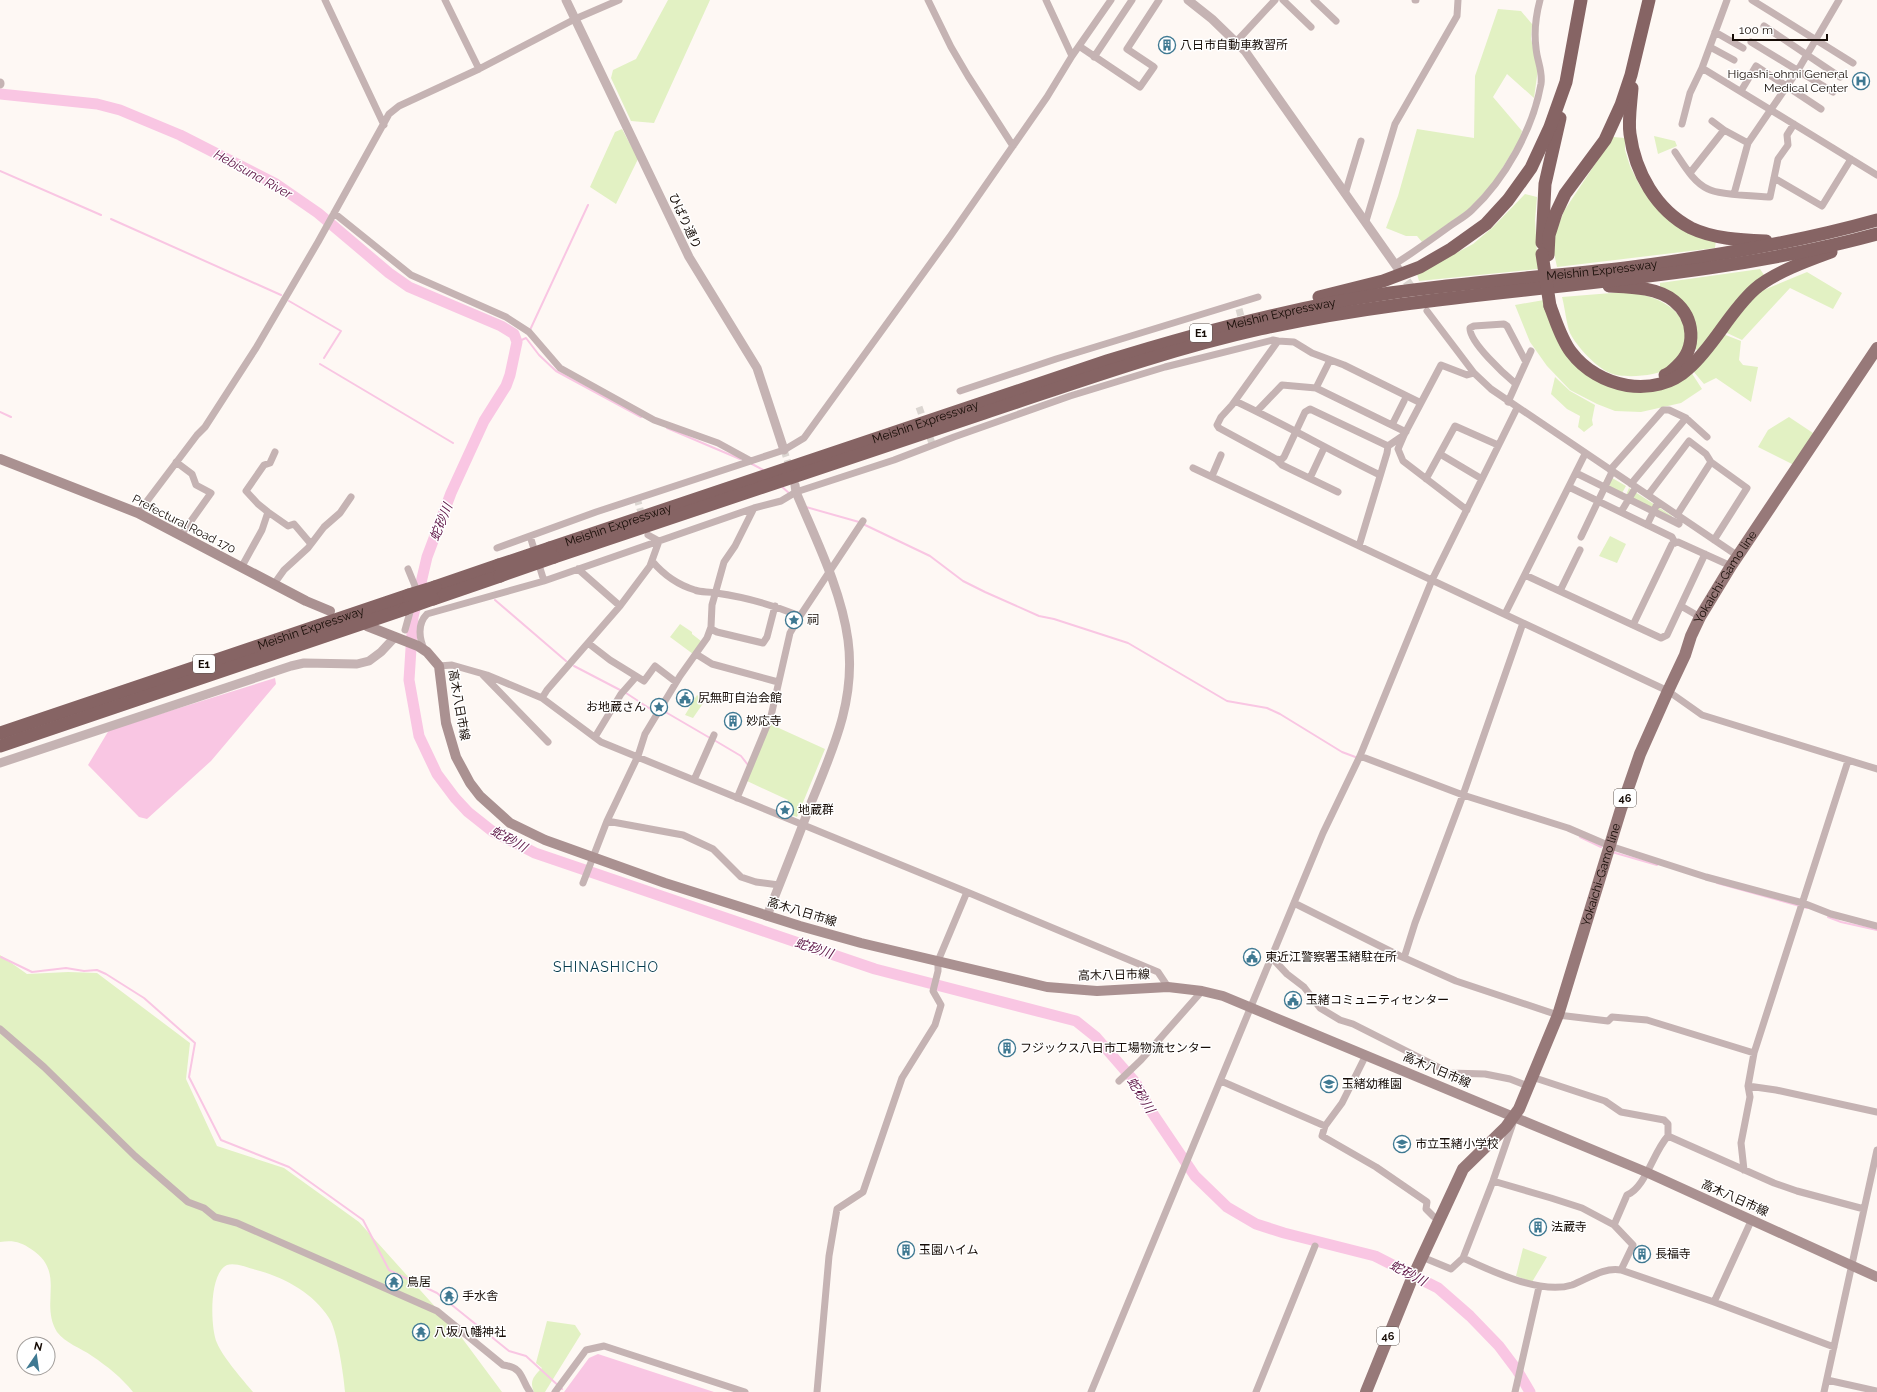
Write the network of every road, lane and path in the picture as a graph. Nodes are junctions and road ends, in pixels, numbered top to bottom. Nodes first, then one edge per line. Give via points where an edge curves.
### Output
1 (324, 0) edge
2 (445, 0) edge
3 (566, 0) edge
4 (619, 0) edge
5 (928, 0) edge
6 (1046, 0) edge
7 (1111, 0) edge
8 (1132, 0) edge
9 (1158, 0) edge
10 (1188, 0) edge
11 (1275, 0) edge
12 (1283, 0) edge
13 (1314, 0) edge
14 (1458, 0) edge
15 (1540, 0) edge
16 (1581, 0) edge
17 (1648, 0) edge
18 (1726, 0) edge
19 (1752, 0) edge
20 (1837, 1) edge
21 (575, 19) junction
22 (1336, 21) dead end
23 (1764, 26) dead end
24 (1311, 27) dead end
25 (1715, 32) junction
26 (1816, 39) junction
27 (1236, 42) junction
28 (1751, 42) dead end
29 (1079, 46) junction
30 (1710, 47) junction
31 (1743, 48) dead end
32 (1806, 55) junction
33 (1072, 56) junction
34 (1094, 57) junction
35 (1734, 60) dead end
36 (1853, 63) dead end
37 (1702, 68) junction
38 (479, 69) junction
39 (1798, 70) junction
40 (1631, 75) junction
41 (1840, 77) dead end
42 (1566, 82) junction
43 (1787, 86) junction
44 (1741, 91) junction
45 (1834, 92) dead end
46 (1821, 109) dead end
47 (1771, 111) junction
48 (1712, 121) dead end
49 (1682, 124) dead end
50 (1794, 124) junction
51 (384, 125) junction
52 (1724, 130) junction
53 (1361, 141) dead end
54 (1748, 142) junction
55 (1013, 146) junction
56 (1675, 152) dead end
57 (1850, 159) junction
58 (1690, 173) junction
59 (1877, 175) edge
60 (1774, 178) junction
61 (1345, 194) junction
62 (1734, 194) junction
63 (336, 211) junction
64 (1366, 220) junction
65 (1877, 220) edge
66 (1877, 234) edge
67 (1877, 239) edge
68 (1790, 241) junction
69 (1545, 255) junction
70 (1397, 267) joint
71 (1576, 284) junction
72 (1258, 296) dead end
73 (1553, 306) junction
74 (1427, 311) dead end
75 (1278, 341) junction
76 (1155, 346) junction
77 (1877, 348) edge
78 (1531, 351) dead end
79 (1330, 360) junction
80 (1526, 362) junction
81 (1474, 372) junction
82 (1516, 384) junction
83 (1316, 388) junction
84 (960, 391) dead end
85 (1235, 401) junction
86 (1404, 401) dead end
87 (1508, 402) junction
88 (1421, 403) junction
89 (1516, 408) junction
90 (1257, 411) junction
91 (1686, 418) junction
92 (1392, 425) junction
93 (1297, 430) junction
94 (1405, 433) junction
95 (1707, 437) dead end
96 (1498, 445) junction
97 (1388, 446) junction
98 (1324, 448) junction
99 (784, 450) junction
100 (275, 452) dead end
101 (1440, 454) junction
102 (1585, 454) junction
103 (1221, 455) dead end
104 (0, 459) edge
105 (1276, 459) junction
106 (751, 461) junction
107 (176, 462) junction
108 (1711, 462) junction
109 (1193, 468) dead end
110 (1611, 471) junction
111 (1576, 473) junction
112 (1380, 475) junction
113 (1212, 476) junction
114 (1310, 478) junction
115 (1426, 479) junction
116 (1482, 479) junction
117 (1633, 486) junction
118 (1569, 487) junction
119 (1605, 487) junction
120 (795, 488) junction
121 (1338, 492) dead end
122 (1648, 495) junction
123 (351, 497) dead end
124 (1629, 499) junction
125 (1598, 500) junction
126 (1658, 502) junction
127 (754, 508) junction
128 (1467, 510) junction
129 (1654, 511) junction
130 (268, 512) junction
131 (1622, 512) junction
132 (138, 513) junction
133 (1679, 519) junction
134 (863, 521) dead end
135 (1647, 525) junction
136 (181, 535) junction
137 (648, 535) dead end
138 (530, 536) junction
139 (1580, 537) dead end
140 (1674, 540) junction
141 (1714, 540) junction
142 (659, 541) junction
143 (311, 544) junction
144 (1359, 546) junction
145 (497, 548) dead end
146 (1580, 550) dead end
147 (552, 553) junction
148 (1705, 554) junction
149 (652, 561) junction
150 (1734, 561) junction
151 (241, 568) junction
152 (408, 569) dead end
153 (578, 569) junction
154 (830, 573) junction
155 (1525, 575) junction
156 (544, 580) junction
157 (1432, 580) junction
158 (274, 584) junction
159 (1560, 591) junction
160 (715, 592) junction
161 (434, 593) junction
162 (620, 606) junction
163 (775, 606) junction
164 (1681, 606) junction
165 (330, 611) dead end
166 (1505, 614) junction
167 (800, 616) junction
168 (1700, 617) junction
169 (1523, 623) junction
170 (1633, 625) junction
171 (367, 626) dead end
172 (711, 629) junction
173 (405, 630) dead end
174 (395, 637) junction
175 (588, 643) junction
176 (422, 649) junction
177 (696, 654) junction
178 (439, 666) junction
179 (482, 673) junction
180 (636, 677) junction
181 (676, 682) junction
182 (778, 682) junction
183 (1668, 691) junction
184 (542, 698) junction
185 (0, 734) edge
186 (714, 735) dead end
187 (595, 737) junction
188 (548, 742) dead end
189 (0, 746) edge
190 (638, 756) junction
191 (1360, 756) junction
192 (1848, 761) junction
193 (0, 763) edge
194 (1877, 769) edge
195 (694, 780) junction
196 (1463, 795) junction
197 (737, 798) junction
198 (607, 821) junction
199 (803, 825) junction
200 (1610, 846) junction
201 (592, 857) junction
202 (583, 883) dead end
203 (780, 884) junction
204 (967, 892) junction
205 (1294, 903) junction
206 (1803, 903) junction
207 (767, 916) junction
208 (1877, 926) edge
209 (1272, 958) junction
210 (1404, 958) junction
211 (938, 966) junction
212 (1168, 987) junction
213 (1202, 991) junction
214 (1252, 1008) junction
215 (1558, 1015) junction
216 (0, 1029) edge
217 (1754, 1053) junction
218 (1366, 1055) junction
219 (1119, 1081) dead end
220 (1221, 1081) junction
221 (1530, 1082) junction
222 (1748, 1086) junction
223 (1877, 1112) edge
224 (1515, 1117) junction
225 (1325, 1126) junction
226 (1668, 1136) junction
227 (1877, 1151) edge
228 (1744, 1170) junction
229 (1646, 1172) junction
230 (1493, 1181) junction
231 (1864, 1209) junction
232 (1752, 1219) junction
233 (1438, 1220) junction
234 (1614, 1225) junction
235 (1315, 1246) dead end
236 (1463, 1258) junction
237 (1420, 1261) junction
238 (1853, 1266) junction
239 (1621, 1270) junction
240 (1877, 1277) edge
241 (1539, 1286) junction
242 (1714, 1302) junction
243 (1834, 1347) junction
244 (1827, 1380) junction
245 (1516, 1390) edge
246 (1877, 1391) edge
247 (530, 1392) edge
248 (555, 1392) edge
249 (745, 1392) edge
250 (817, 1392) edge
251 (1091, 1392) edge
252 (1256, 1392) edge
253 (1366, 1392) edge
254 (1824, 1392) edge

1 - 51 street
2 - 38 street
3 - 21 street, ひばり通り
4 - 21 street
5 - 55 street via 964,70
6 - 33 street
7 - 29 street
8 - 34 street
9 - 34 street via 1126,49 1154,67 1140,87
10 - 27 street
11 - 27 street
12 - 24 street
13 - 22 street
14 - 64 street via 1457,16 1395,124
15 - 70 street via 1536,49 1541,68 1541,82 1521,143 1511,162 1472,210
16 - 42 highway
17 - 40 highway
18 - 25 street
19 - 26 street
20 - 26 street
21 - 38 street
21 - 99 street, ひばり通り via 689,257 756,368
23 - 32 street
25 - 30 street
25 - 31 street
26 - 32 street
26 - 36 street
27 - 61 street
28 - 39 street
29 - 33 street
29 - 34 street
30 - 35 street
30 - 37 street
32 - 39 street
32 - 41 street
33 - 55 street
37 - 44 street
37 - 49 street via 1690,93
38 - 51 street via 399,106 389,114
39 - 43 street
39 - 45 street
40 - 68 highway via 1633,85 1630,133 1633,151 1640,172 1652,194 1669,212 1691,228 1716,236 1744,240
40 - 69 highway via 1605,140 1566,194 1556,213
42 - 69 highway via 1545,184
42 - 76 highway via 1550,127 1531,168 1508,200 1486,224 1451,249 1420,267 1383,281 1294,303
43 - 44 street via 1756,66
43 - 46 street
43 - 47 street
44 - 47 street
47 - 50 street
47 - 54 street
48 - 52 street
50 - 57 street
50 - 60 street via 1787,135 1788,145 1778,159
51 - 63 street
52 - 54 street
52 - 58 street
53 - 61 street
54 - 62 street
55 - 99 street via 804,438
56 - 58 street
57 - 59 street
57 - 60 street via 1822,206
58 - 62 street via 1708,189
60 - 62 street via 1770,196
61 - 64 street
63 - 106 street via 410,275 506,317 530,333 560,368 654,420 718,443
63 - 107 street via 256,348 205,427
64 - 70 street
65 - 68 highway, Meishin Expressway / E1
66 - 71 highway, Meishin Expressway / E1 via 1747,262
67 - 73 highway via 1808,261 1756,288 1738,305 1688,370 1670,380 1649,386 1626,386 1605,380 1586,368 1571,352 1560,332
68 - 76 highway, Meishin Expressway / E1 via 1625,268 1391,293 1258,318
69 - 73 highway
71 - 73 highway via 1639,288 1657,292 1674,301 1685,313 1690,325 1692,338 1688,352 1667,374 1647,380 1626,381 1607,375 1590,364 1575,348
71 - 147 highway, Meishin Expressway / E1 via 1393,305 1225,338 1103,374
72 - 84 street via 1238,306
74 - 81 street
75 - 79 street via 1294,342 1312,354
75 - 85 street
75 - 120 street via 1248,342 1165,367 1070,396 894,460
76 - 147 highway, Meishin Expressway / E1 via 907,427
77 - 150 main road, Yokaichi-Gamo line / 46
78 - 80 street
79 - 83 street
79 - 88 street
80 - 82 street
80 - 82 street via 1504,324 1470,328 1485,355
81 - 87 street
81 - 88 street via 1467,375 1440,365
82 - 87 street
83 - 90 street via 1282,385
83 - 92 street
85 - 90 street
85 - 105 street via 1218,420 1219,428
86 - 92 street
87 - 89 street
88 - 94 street
89 - 96 street
89 - 102 street
90 - 93 street
91 - 95 street
91 - 110 street via 1663,410
91 - 117 street
92 - 94 street
93 - 97 street via 1305,412 1310,409
93 - 98 street
93 - 105 street via 1284,457 1281,460
94 - 97 street
94 - 115 street via 1398,453 1403,461
96 - 101 street via 1455,426
96 - 116 street
97 - 112 street
98 - 112 street
98 - 114 street
99 - 106 street
100 - 130 street via 270,463 264,465 246,491
101 - 115 street
101 - 116 street
102 - 110 street
102 - 111 street
103 - 113 street
104 - 132 main road, Prefectural Road 170
105 - 114 street
106 - 138 street
107 - 132 street
107 - 136 street via 192,474 196,485 211,493
108 - 122 street via 1706,454 1689,441
108 - 133 street
108 - 141 street via 1747,488
109 - 113 street
110 - 117 street
110 - 119 street
111 - 118 street
111 - 119 street
112 - 144 street
113 - 144 street
114 - 121 street
115 - 128 street
116 - 128 street
117 - 122 street
117 - 124 street
118 - 125 street
118 - 155 street
119 - 124 street
119 - 125 street
120 - 127 street via 781,501
120 - 154 street
122 - 126 street
123 - 143 street
124 - 129 street
124 - 131 street
125 - 131 street
125 - 139 street
126 - 129 street
126 - 133 street
127 - 142 street
127 - 160 street via 724,562
128 - 157 street
129 - 133 street
129 - 135 street
130 - 143 street via 288,526 294,524
130 - 151 street via 262,530
131 - 135 street
132 - 136 main road, Prefectural Road 170
133 - 140 street
133 - 141 street
134 - 154 street
135 - 140 street
136 - 151 main road, Prefectural Road 170
137 - 142 street
138 - 145 street
138 - 156 street
140 - 148 street
140 - 170 street
141 - 150 street
142 - 149 street
142 - 153 street
143 - 158 street via 284,570
144 - 157 street
146 - 159 street
147 - 161 highway, Meishin Expressway / E1, bridge
148 - 150 street
148 - 164 street
149 - 160 street via 661,572 686,587 696,591
149 - 162 street
150 - 168 main road, Yokaichi-Gamo line / 46
151 - 158 main road, Prefectural Road 170
152 - 173 street via 415,586
153 - 156 street
153 - 162 street
154 - 167 street
154 - 199 street via 848,641 849,690 842,726
155 - 159 street
155 - 166 street
156 - 176 street via 427,614 422,619 420,632
157 - 166 street
157 - 191 street
158 - 165 main road, Prefectural Road 170
159 - 170 street
160 - 163 street
160 - 172 street
161 - 185 highway, Meishin Expressway / E1, bridge via 409,595
161 - 189 highway, Meishin Expressway / E1, bridge via 405,609
162 - 175 street
163 - 167 street
163 - 172 street via 763,643
164 - 168 street
164 - 170 street via 1667,635 1661,638
166 - 169 street
167 - 182 street via 790,633
168 - 183 main road, Yokaichi-Gamo line / 46
169 - 183 street
169 - 196 street
171 - 174 main road, 高木八日市線
172 - 177 street
174 - 176 main road, 高木八日市線
174 - 193 street via 369,661 357,664 325,662 297,665
175 - 180 street
175 - 184 street
176 - 178 main road, 高木八日市線
177 - 181 street
177 - 182 street via 712,664
178 - 179 street via 452,665
178 - 201 main road, 高木八日市線 via 446,723 456,757 480,796 510,823 545,840
179 - 184 street
179 - 188 street
180 - 181 street via 644,681 655,666
180 - 187 street via 623,692
181 - 190 street via 645,734
182 - 197 street via 771,716
183 - 192 street via 1702,716
183 - 200 main road, Yokaichi-Gamo line / 46 via 1640,754
184 - 187 street
186 - 195 street
187 - 190 street via 601,742
190 - 195 street
190 - 198 street
191 - 196 street
191 - 205 street
192 - 194 street
192 - 206 street
195 - 197 street
196 - 200 street via 1568,828
196 - 210 street
197 - 199 street
198 - 201 street
198 - 203 street via 684,835 713,849 741,877 756,882
199 - 203 street
199 - 204 street
200 - 206 street
200 - 215 main road, Yokaichi-Gamo line / 46
201 - 202 street
201 - 207 main road, 高木八日市線
203 - 207 street
204 - 211 street
204 - 212 street via 1158,972
205 - 209 street
205 - 210 street
206 - 208 street via 1831,914
206 - 217 street
207 - 211 main road, 高木八日市線
209 - 214 street
209 - 221 street via 1304,987 1320,1008 1450,1073 1485,1074
210 - 215 street via 1456,981
211 - 212 main road, 高木八日市線 via 1047,987 1097,991
211 - 250 street via 933,991 941,1005 935,1025 902,1078 863,1192 837,1209 829,1256
212 - 213 main road, 高木八日市線
213 - 214 main road, 高木八日市線
213 - 219 street
214 - 218 main road, 高木八日市線
214 - 220 street
215 - 217 street via 1608,1021 1612,1017 1647,1020
215 - 221 main road, Yokaichi-Gamo line / 46
216 - 247 street via 44,1067 135,1156 188,1202 204,1208 215,1217 237,1223 437,1311 503,1365 514,1367 522,1374
217 - 222 street
218 - 224 main road, 高木八日市線
218 - 225 street via 1342,1103
220 - 225 street
220 - 251 street
221 - 224 main road, Yokaichi-Gamo line / 46
221 - 226 street via 1605,1101 1621,1112 1664,1120 1668,1124
222 - 223 street
222 - 228 street via 1750,1097 1741,1143
224 - 229 main road, 高木八日市線
224 - 230 street
224 - 233 main road, Yokaichi-Gamo line / 46 via 1463,1169
225 - 233 street via 1322,1136 1376,1167 1427,1202 1426,1209
226 - 228 street
226 - 229 street via 1661,1143
227 - 231 street
228 - 231 street via 1797,1191
229 - 232 main road, 高木八日市線
229 - 234 street via 1634,1192 1627,1195
230 - 234 street via 1575,1206
230 - 236 street
231 - 238 street
232 - 238 main road, 高木八日市線
232 - 242 street
233 - 237 main road, Yokaichi-Gamo line / 46
234 - 239 street via 1633,1245
235 - 252 street
236 - 237 street via 1451,1269
236 - 241 street via 1521,1282
237 - 253 main road, Yokaichi-Gamo line / 46
238 - 240 main road, 高木八日市線
238 - 243 street
239 - 241 street via 1615,1269 1590,1276 1571,1285
239 - 242 street
241 - 245 street
242 - 243 street
243 - 244 street
244 - 246 street
244 - 254 street
248 - 249 street via 586,1350 604,1346

